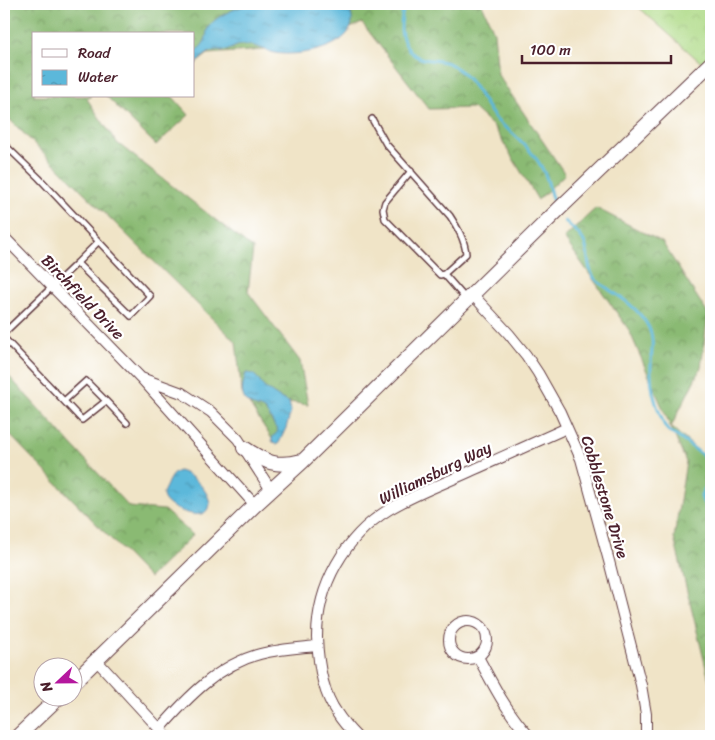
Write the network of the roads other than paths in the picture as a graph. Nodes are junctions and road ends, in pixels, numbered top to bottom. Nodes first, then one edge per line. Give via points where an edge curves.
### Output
1 (711, 63) edge
2 (372, 118) dead end
3 (4, 144) edge
4 (411, 171) junction
5 (4, 236) edge
6 (98, 242) junction
7 (76, 263) junction
8 (444, 274) junction
9 (52, 286) junction
10 (469, 297) junction
11 (4, 333) edge
12 (4, 338) edge
13 (140, 378) junction
14 (64, 401) junction
15 (106, 401) junction
16 (127, 423) dead end
17 (568, 428) junction
18 (244, 448) junction
19 (303, 461) junction
20 (271, 490) junction
21 (255, 505) junction
22 (318, 646) junction
23 (478, 657) dead end
24 (97, 661) junction
25 (82, 675) edge
26 (47, 708) edge
27 (163, 732) edge
28 (18, 736) edge
29 (356, 736) edge
30 (528, 736) edge
31 (646, 736) edge

1 - 10 main road
2 - 4 lane via 386,144
3 - 6 lane
4 - 8 lane via 450,216 466,249 466,254
4 - 8 lane via 385,202 383,213 385,219 440,274
5 - 9 street, Birchfield Drive
6 - 7 lane
6 - 7 lane via 150,296 131,316
7 - 9 lane
8 - 10 lane
9 - 11 lane
9 - 13 street, Birchfield Drive
10 - 17 street, Cobblestone Drive via 509,334 526,356
10 - 19 main road
12 - 14 lane
13 - 18 street, Birchfield Drive via 197,402 211,412
13 - 21 street, Birchfield Drive
14 - 15 lane via 82,420
14 - 15 lane via 86,381
15 - 16 lane
17 - 22 street, Williamsburg Way via 416,495 365,527 331,574 321,601
17 - 31 street, Cobblestone Drive via 586,476 636,662 646,714
18 - 19 main road via 260,459 277,464
18 - 20 street, Birchfield Drive
19 - 20 main road
20 - 21 main road
21 - 24 main road
22 - 27 street via 258,654 236,663 196,691
22 - 29 street, Williamsburg Way via 330,700
23 - 30 street via 505,705
24 - 25 main road
24 - 27 street
26 - 28 main road

